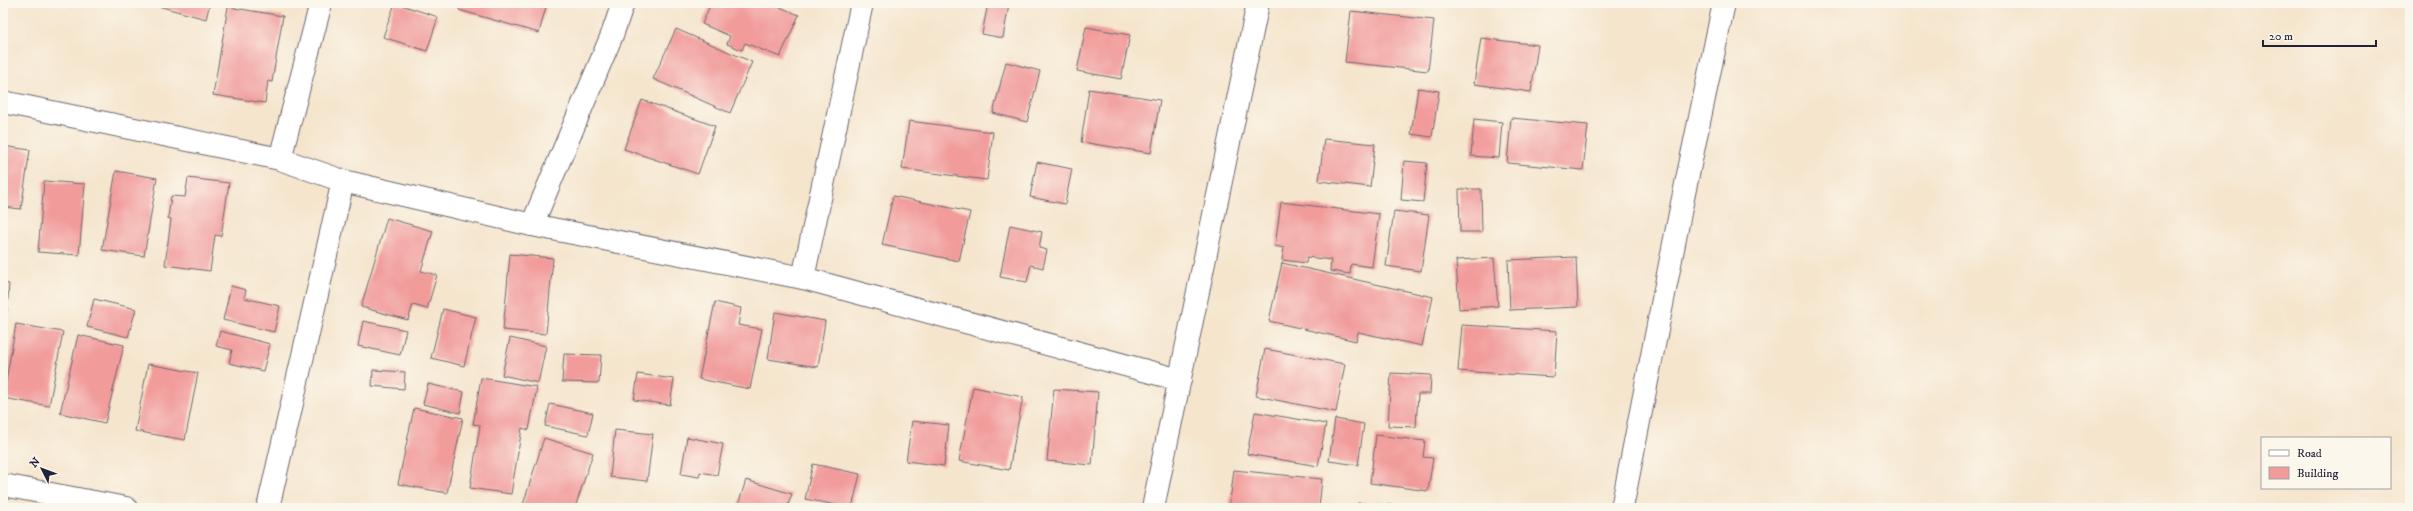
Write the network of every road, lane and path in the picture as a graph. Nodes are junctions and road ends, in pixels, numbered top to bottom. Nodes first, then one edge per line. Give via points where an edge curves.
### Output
1 (321, 3) edge
2 (623, 3) edge
3 (862, 3) edge
4 (1258, 3) edge
5 (1724, 3) edge
6 (3, 102) edge
7 (280, 159) junction
8 (343, 181) junction
9 (532, 226) junction
10 (803, 278) junction
11 (1180, 380) junction
12 (3, 485) edge
13 (126, 508) edge
14 (268, 508) edge
15 (1153, 508) edge
16 (1622, 508) edge

1 - 7 street
2 - 9 street
3 - 10 street
4 - 11 street
5 - 16 street
6 - 7 street
7 - 8 street
8 - 9 street
8 - 14 street
9 - 10 street
10 - 11 street
11 - 15 street
12 - 13 street

